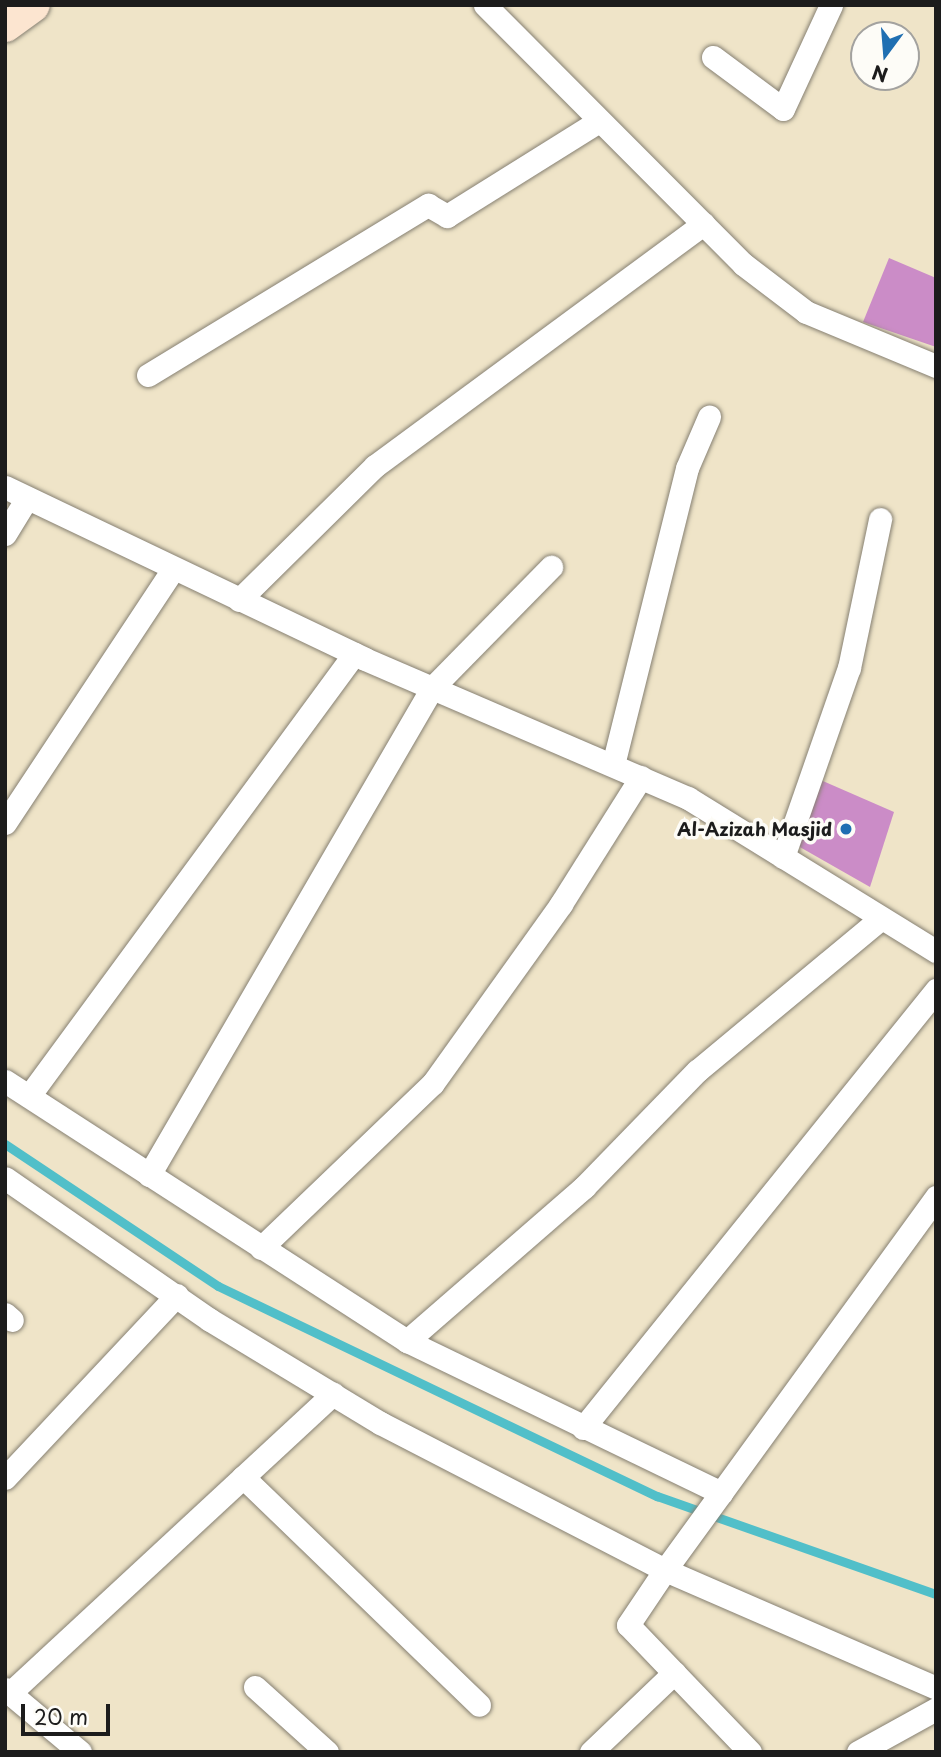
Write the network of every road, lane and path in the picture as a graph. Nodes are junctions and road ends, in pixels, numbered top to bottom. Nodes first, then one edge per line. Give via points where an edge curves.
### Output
1 (33, 5) edge
2 (485, 5) edge
3 (831, 5) edge
4 (5, 25) edge
5 (713, 57) dead end
6 (599, 121) junction
7 (703, 224) junction
8 (936, 366) edge
9 (149, 375) dead end
10 (709, 417) dead end
11 (5, 487) edge
12 (27, 498) junction
13 (880, 519) dead end
14 (5, 534) edge
15 (551, 567) dead end
16 (173, 569) junction
17 (239, 600) junction
18 (354, 653) junction
19 (432, 688) junction
20 (613, 765) junction
21 (641, 777) junction
22 (5, 823) edge
23 (783, 857) junction
24 (881, 918) junction
25 (934, 944) edge
26 (936, 990) edge
27 (5, 1081) edge
28 (29, 1097) junction
29 (149, 1175) junction
30 (5, 1178) edge
31 (936, 1197) edge
32 (261, 1248) junction
33 (177, 1295) junction
34 (407, 1341) junction
35 (333, 1394) junction
36 (583, 1429) junction
37 (7, 1472) edge
38 (243, 1477) junction
39 (717, 1499) junction
40 (665, 1570) junction
41 (674, 1673) junction
42 (255, 1687) dead end
43 (936, 1688) edge
44 (8, 1690) edge
45 (479, 1705) dead end
46 (936, 1709) edge
47 (80, 1752) edge
48 (327, 1752) edge
49 (591, 1752) edge
50 (750, 1752) edge
51 (859, 1752) edge

1 - 4 main road
2 - 6 street
3 - 5 street via 783,109
6 - 7 street
6 - 9 street via 447,216 428,205
7 - 8 street via 806,312
7 - 17 street via 375,466
10 - 20 street via 687,468
11 - 12 street
12 - 14 street
12 - 16 street
13 - 23 street via 849,668
15 - 19 street
16 - 17 street
16 - 22 street
17 - 18 street
18 - 19 street
18 - 28 street
19 - 20 street
19 - 29 street
20 - 21 street
21 - 23 street via 688,798
21 - 32 street via 561,904 433,1083
23 - 24 street
24 - 25 street
24 - 34 street via 697,1071 584,1187
26 - 36 street
27 - 28 street
28 - 29 street
29 - 32 street
30 - 33 street
31 - 39 street
32 - 34 street
33 - 35 street
33 - 37 street
34 - 36 street
35 - 38 street
35 - 40 street
36 - 39 street
38 - 44 street
38 - 45 street
39 - 40 street
40 - 41 street via 628,1625
40 - 43 street
41 - 49 street
41 - 50 street
42 - 48 street
44 - 47 street
46 - 51 street

